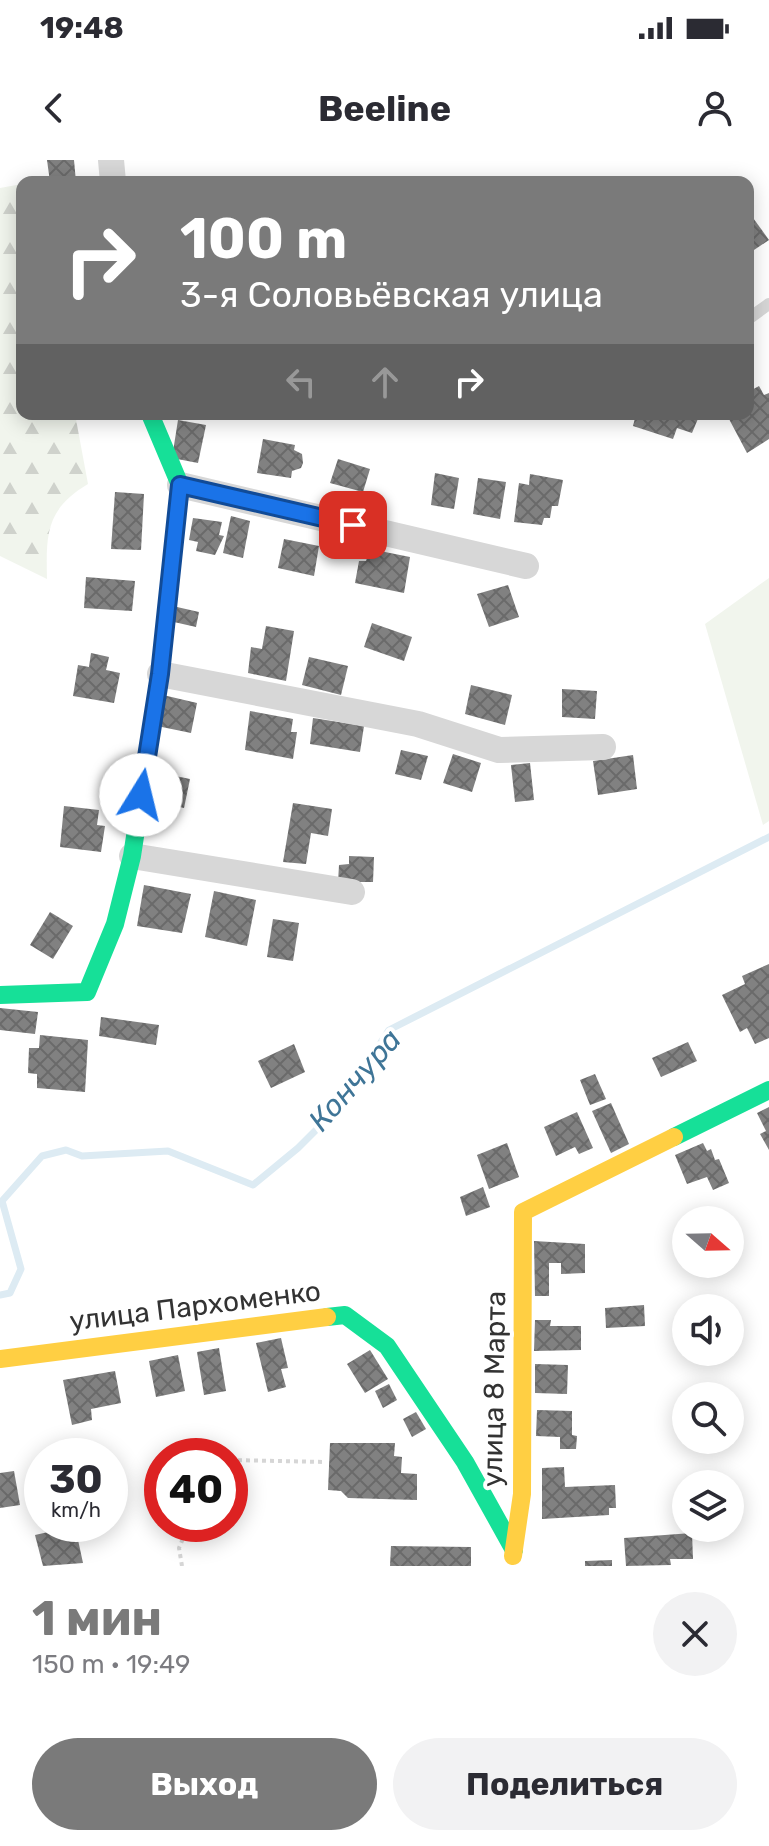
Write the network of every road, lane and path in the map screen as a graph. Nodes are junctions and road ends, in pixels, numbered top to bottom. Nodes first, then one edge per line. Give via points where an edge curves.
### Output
1 (153, 420) edge
2 (180, 485) junction
3 (526, 566) dead end
4 (160, 674) junction
5 (603, 747) dead end
6 (132, 856) junction
7 (352, 892) dead end
8 (0, 995) edge
9 (769, 1090) edge
10 (0, 1359) edge
11 (248, 1460) edge
12 (325, 1462) dead end
13 (182, 1542) edge
14 (513, 1558) edge
15 (182, 1566) edge

1 - 2 street
2 - 3 street
2 - 4 street
4 - 5 street via 418,724 499,750
4 - 6 street
6 - 7 street
6 - 8 street via 115,924 87,992
9 - 14 street, улица 8 Марта via 523,1212 522,1494
10 - 14 street, улица Пархоменко via 345,1315 387,1346 465,1462
11 - 12 path
13 - 15 path

